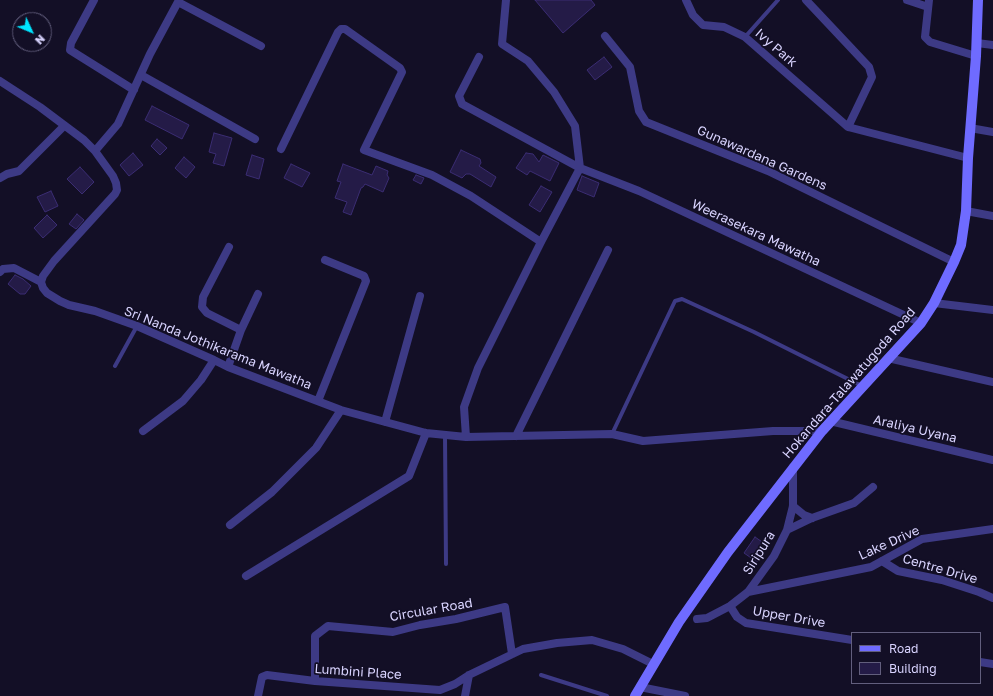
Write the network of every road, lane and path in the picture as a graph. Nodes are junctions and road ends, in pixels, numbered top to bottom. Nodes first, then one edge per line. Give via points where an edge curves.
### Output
1 (94, 0) edge
2 (506, 0) edge
3 (686, 0) edge
4 (778, 0) edge
5 (806, 0) edge
6 (907, 0) edge
7 (978, 0) edge
8 (179, 1) edge
9 (928, 3) edge
10 (605, 36) dead end
11 (745, 37) junction
12 (977, 42) junction
13 (993, 45) edge
14 (261, 46) dead end
15 (976, 56) junction
16 (479, 57) dead end
17 (141, 75) junction
18 (0, 81) edge
19 (134, 90) junction
20 (64, 126) junction
21 (848, 127) junction
22 (970, 128) junction
23 (993, 132) edge
24 (255, 139) dead end
25 (281, 149) dead end
26 (95, 151) junction
27 (968, 158) junction
28 (580, 168) junction
29 (0, 178) edge
30 (966, 211) junction
31 (993, 216) edge
32 (541, 242) junction
33 (229, 247) dead end
34 (608, 250) dead end
35 (325, 260) dead end
36 (954, 262) junction
37 (0, 272) edge
38 (41, 282) junction
39 (258, 294) dead end
40 (420, 296) dead end
41 (934, 303) junction
42 (993, 310) edge
43 (921, 323) junction
44 (137, 326) junction
45 (241, 330) junction
46 (888, 358) junction
47 (214, 360) junction
48 (115, 366) dead end
49 (228, 368) junction
50 (993, 382) edge
51 (862, 386) junction
52 (318, 401) junction
53 (341, 410) junction
54 (830, 421) junction
55 (385, 422) junction
56 (143, 431) dead end
57 (822, 431) junction
58 (426, 433) junction
59 (612, 434) junction
60 (445, 435) junction
61 (516, 436) junction
62 (466, 437) junction
63 (993, 460) edge
64 (793, 467) junction
65 (873, 487) dead end
66 (793, 506) junction
67 (812, 518) junction
68 (230, 525) dead end
69 (993, 529) edge
70 (787, 530) junction
71 (882, 561) junction
72 (446, 564) dead end
73 (246, 576) dead end
74 (748, 592) junction
75 (993, 598) edge
76 (730, 606) junction
77 (696, 619) dead end
78 (851, 640) edge
79 (512, 654) junction
80 (981, 662) edge
81 (653, 664) junction
82 (993, 664) edge
83 (469, 675) junction
84 (541, 675) dead end
85 (315, 681) junction
86 (640, 687) junction
87 (258, 696) edge
88 (465, 696) edge
89 (607, 696) edge
90 (635, 696) edge
91 (685, 696) edge

1 - 19 street via 70,50
2 - 28 street via 502,44 528,61 554,92 575,126
3 - 11 street, Ivy Park via 693,15 703,25 724,26
4 - 11 lane
5 - 21 street via 870,67 872,77
6 - 9 street
7 - 12 main road, Hokandara-Talawatugoda Road
8 - 14 street
8 - 17 street via 159,34
9 - 15 street via 924,37 930,42
10 - 36 street, Gunawardana Gardens via 630,67 638,111 646,122 768,171
11 - 21 street, Ivy Park
12 - 13 street
12 - 15 main road, Hokandara-Talawatugoda Road
15 - 22 main road, Hokandara-Talawatugoda Road
16 - 28 street, Weerasekara Mawatha via 459,96 462,104
17 - 19 street
17 - 24 street
18 - 20 street
19 - 26 street via 118,124
20 - 26 street
20 - 29 street via 19,171
21 - 27 street, Ivy Park
22 - 23 street
22 - 27 main road, Hokandara-Talawatugoda Road
25 - 32 street via 338,32 345,29 402,72 364,150 432,175 472,196
26 - 38 street via 113,176 117,187 116,194 47,269
27 - 30 main road, Hokandara-Talawatugoda Road
28 - 32 street
28 - 43 street, Weerasekara Mawatha via 639,191
30 - 31 street
30 - 36 main road, Hokandara-Talawatugoda Road via 961,245
32 - 62 street via 478,368 464,407
33 - 45 street via 203,297 202,307 207,313
34 - 61 street
35 - 52 street via 364,276 366,282
36 - 41 main road, Hokandara-Talawatugoda Road
37 - 38 street via 3,269 14,268
38 - 44 street, Sri Nanda Jothikarama Mawatha via 47,293 60,301
39 - 45 street
40 - 55 street
41 - 42 street
41 - 43 main road, Hokandara-Talawatugoda Road
43 - 46 main road, Hokandara-Talawatugoda Road
44 - 47 street, Sri Nanda Jothikarama Mawatha
44 - 48 lane
45 - 49 street
46 - 50 street
46 - 51 main road, Hokandara-Talawatugoda Road
47 - 49 street, Sri Nanda Jothikarama Mawatha
47 - 56 street via 183,401
49 - 52 street, Sri Nanda Jothikarama Mawatha
51 - 54 main road, Hokandara-Talawatugoda Road
51 - 59 lane via 682,299 675,301
52 - 53 street, Sri Nanda Jothikarama Mawatha
53 - 55 street, Sri Nanda Jothikarama Mawatha
53 - 68 street via 316,448 272,492
54 - 57 main road, Hokandara-Talawatugoda Road
54 - 63 street, Araliya Uyana
55 - 58 street, Sri Nanda Jothikarama Mawatha
57 - 59 street, Sri Nanda Jothikarama Mawatha via 773,431 643,441
57 - 64 main road, Hokandara-Talawatugoda Road
58 - 60 street, Sri Nanda Jothikarama Mawatha
58 - 73 street via 409,476
59 - 61 street, Sri Nanda Jothikarama Mawatha
60 - 62 street, Sri Nanda Jothikarama Mawatha
60 - 72 lane
61 - 62 street, Sri Nanda Jothikarama Mawatha
64 - 66 street, Siripura
64 - 81 main road, Hokandara-Talawatugoda Road via 728,552
65 - 67 street via 854,503
66 - 67 street
66 - 70 street, Siripura
67 - 70 street
69 - 71 street, Lake Drive via 922,539
70 - 74 street, Siripura via 774,556
71 - 74 street, Lake Drive via 871,567
71 - 75 street, Centre Drive via 898,571 942,580
74 - 76 street, Siripura
76 - 77 street, Siripura via 707,618
76 - 78 street, Upper Drive via 737,617 746,622
79 - 81 street, Lumbini Place via 523,648 592,640 623,649
79 - 83 street, Lumbini Place
79 - 85 street, Circular Road via 505,607 393,632 328,626 315,636
80 - 82 street
81 - 86 main road, Hokandara-Talawatugoda Road
83 - 85 street, Lumbini Place via 440,690
83 - 88 street
84 - 89 lane
85 - 87 street, Lumbini Place via 267,675 262,677
86 - 90 main road, Hokandara-Talawatugoda Road
86 - 91 street

